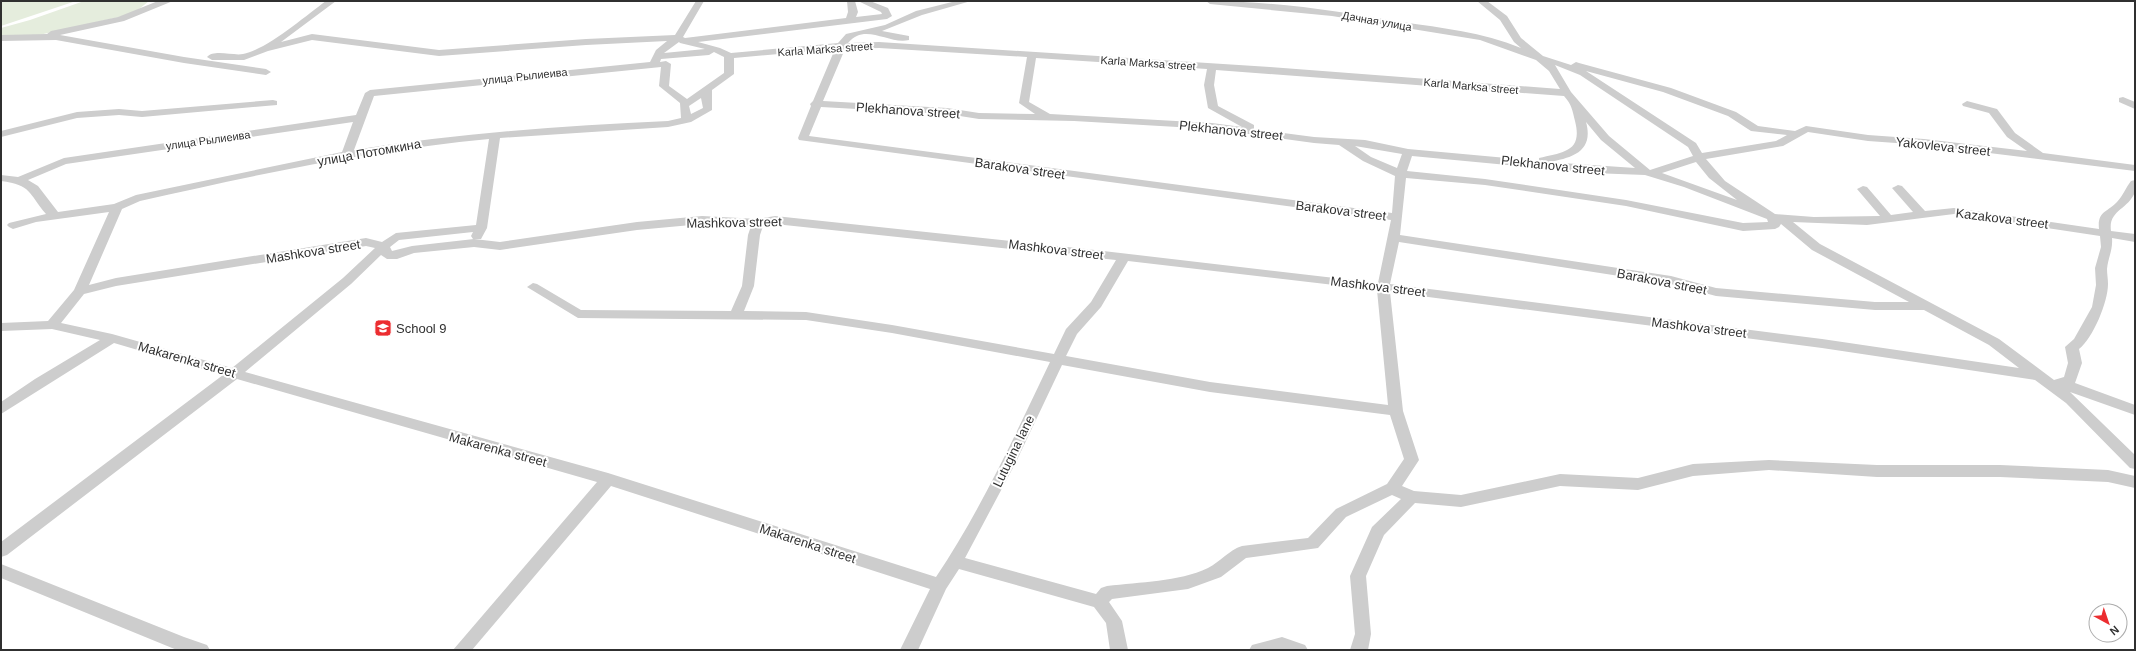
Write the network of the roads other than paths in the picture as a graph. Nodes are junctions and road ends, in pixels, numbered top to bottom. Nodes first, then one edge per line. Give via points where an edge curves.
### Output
1 (153, 1) edge
2 (169, 1) edge
3 (332, 1) edge
4 (700, 1) edge
5 (851, 1) edge
6 (862, 1) edge
7 (967, 1) edge
8 (1210, 1) edge
9 (1481, 1) edge
10 (144, 8) junction
11 (919, 13) junction
12 (887, 16) junction
13 (898, 23) junction
14 (887, 27) junction
15 (777, 30) junction
16 (865, 30) junction
17 (285, 33) junction
18 (849, 33) junction
19 (879, 33) junction
20 (36, 37) junction
21 (312, 37) junction
22 (1, 38) edge
23 (906, 38) junction
24 (680, 39) junction
25 (915, 47) junction
26 (265, 49) junction
27 (719, 51) junction
28 (762, 54) junction
29 (1032, 55) junction
30 (729, 56) junction
31 (1540, 58) junction
32 (184, 60) junction
33 (656, 60) junction
34 (1566, 64) junction
35 (1212, 67) junction
36 (266, 72) dead end
37 (707, 89) junction
38 (1567, 93) junction
39 (2123, 100) dead end
40 (272, 102) dead end
41 (686, 104) junction
42 (815, 104) junction
43 (1967, 104) dead end
44 (1576, 105) junction
45 (2135, 106) edge
46 (1048, 117) junction
47 (360, 118) junction
48 (687, 120) junction
49 (1263, 132) junction
50 (1, 134) edge
51 (496, 134) junction
52 (1796, 135) junction
53 (1341, 142) junction
54 (1408, 152) junction
55 (347, 154) junction
56 (2043, 156) junction
57 (1699, 157) junction
58 (1512, 161) junction
59 (2135, 168) edge
60 (1648, 173) junction
61 (1401, 174) junction
62 (1, 178) edge
63 (19, 180) junction
64 (2135, 183) edge
65 (1898, 188) dead end
66 (1862, 189) dead end
67 (117, 207) junction
68 (1922, 215) junction
69 (55, 216) junction
70 (1397, 217) junction
71 (1776, 217) junction
72 (1888, 218) junction
73 (758, 223) junction
74 (14, 225) dead end
75 (481, 228) junction
76 (2106, 233) junction
77 (1394, 238) junction
78 (2135, 238) edge
79 (474, 243) junction
80 (384, 246) junction
81 (1124, 257) junction
82 (1383, 286) junction
83 (533, 287) dead end
84 (80, 291) junction
85 (1927, 306) junction
86 (736, 314) junction
87 (52, 325) junction
88 (1, 327) edge
89 (112, 338) junction
90 (1056, 358) junction
91 (235, 373) junction
92 (2041, 376) junction
93 (2056, 384) junction
94 (1, 408) edge
95 (2135, 410) edge
96 (1396, 411) junction
97 (2135, 464) edge
98 (608, 479) junction
99 (2135, 482) edge
100 (1392, 488) junction
101 (1412, 497) junction
102 (1, 551) edge
103 (955, 562) junction
104 (1, 571) edge
105 (940, 585) junction
106 (1098, 602) junction
107 (178, 647) edge
108 (201, 650) edge
109 (462, 650) edge
110 (909, 650) edge
111 (1119, 650) edge
112 (1258, 650) edge
113 (1299, 650) edge
114 (1359, 650) edge

1 - 10 street
2 - 10 street
3 - 17 street
4 - 24 street
5 - 18 street via 853,12
6 - 12 street via 885,10
7 - 11 street
8 - 31 street, Дачная улица via 1332,13 1481,37
9 - 31 street via 1504,18 1517,40
10 - 20 street via 121,19
11 - 12 street
11 - 13 street
12 - 13 street
12 - 18 street
13 - 14 street
13 - 23 street
14 - 16 street
14 - 19 street
15 - 18 street via 838,23
15 - 24 street
15 - 28 street
16 - 18 street
16 - 19 street
17 - 21 street
17 - 26 street
18 - 19 street
18 - 25 street, Karla Marksa street
18 - 28 street, Karla Marksa street
18 - 42 street
19 - 23 street
20 - 22 street
20 - 32 street via 56,37
21 - 24 street via 439,53 586,42
21 - 26 street
23 - 25 street
24 - 27 street
24 - 33 street via 664,47
25 - 29 street, Karla Marksa street
26 - 32 street via 244,57 196,57
27 - 30 street
27 - 33 street
28 - 30 street, Karla Marksa street
29 - 35 street, Karla Marksa street
29 - 46 street via 1024,103
30 - 37 street via 729,74
31 - 34 street
31 - 38 street via 1552,69
32 - 36 street
33 - 41 street via 666,64 666,89 682,98
33 - 47 street, улица Рылиеива via 370,93
34 - 52 street via 1592,68 1667,90 1732,114 1755,129
34 - 57 street via 1692,145
35 - 38 street, Karla Marksa street
35 - 49 street via 1209,85 1213,108
37 - 41 street
37 - 48 street, улица Потомкина via 707,110
38 - 44 street
39 - 45 street
40 - 50 street via 142,114 118,112 77,115
41 - 48 street via 684,105
42 - 46 street, Plekhanova street via 947,111 979,116
42 - 70 street, Barakova street via 803,138
43 - 56 street via 1992,111 2011,135
44 - 58 street via 1583,134 1582,143 1561,157
44 - 60 street via 1605,138
46 - 49 street, Plekhanova street
47 - 55 street
47 - 63 street, улица Рылиеива via 64,161
48 - 51 street, улица Потомкина via 668,124
49 - 53 street, Plekhanova street
51 - 55 street, улица Потомкина
51 - 75 street
52 - 56 street, Yakovleva street via 1806,129
52 - 57 street, Yakovleva street via 1779,144
53 - 54 street, Plekhanova street via 1365,143
53 - 61 street via 1367,159
54 - 58 street, Plekhanova street
54 - 61 street
55 - 67 street, улица Потомкина via 136,198
56 - 59 street, Yakovleva street
57 - 60 street, Yakovleva street
57 - 71 street via 1704,168 1719,181
58 - 60 street, Plekhanova street
60 - 71 street
61 - 70 street
61 - 71 street via 1485,182 1618,202 1743,226 1775,225
62 - 63 street
63 - 69 street via 34,188
64 - 76 street via 2121,205 2108,213 2104,224
65 - 68 street
66 - 72 street
67 - 69 street, улица Потомкина
67 - 84 street
68 - 72 street, Kazakova street
68 - 76 street, Kazakova street via 1954,211 2021,223
69 - 74 street, улица Потомкина
70 - 77 street, Barakova street
71 - 72 street, Kazakova street via 1814,221 1867,221
71 - 85 street via 1816,247
73 - 79 street, Mashkova street via 702,220 637,226 500,246
73 - 81 street, Mashkova street via 775,220
73 - 86 street via 754,235 748,286
75 - 79 street
75 - 80 street via 396,237
76 - 78 street, Kazakova street
76 - 93 street via 2107,247 2102,260 2102,285 2098,308 2079,342 2072,347 2075,363 2070,380
77 - 82 street
77 - 85 street, Barakova street via 1671,280 1716,292 1874,306
79 - 80 street, Mashkova street via 412,250 398,255 387,255
80 - 84 street, Mashkova street via 366,242 116,282
80 - 91 street via 336,290
81 - 82 street, Mashkova street
81 - 90 street, Lutugina lane via 1096,304 1071,332
82 - 92 street, Mashkova street via 1941,359
82 - 96 street
83 - 86 street via 578,314
84 - 87 street
85 - 92 street via 1994,342
86 - 90 street via 806,316
87 - 88 street, Makarenka street
87 - 89 street, Makarenka street
89 - 91 street, Makarenka street
89 - 94 street
90 - 96 street via 1210,387
90 - 103 street, Lutugina lane via 1008,464
91 - 98 street, Makarenka street
91 - 102 street
92 - 93 street
93 - 95 street
93 - 97 street
96 - 100 street via 1412,460
98 - 105 street, Makarenka street
98 - 109 street
99 - 101 street via 2108,476 2000,470 1877,471 1769,465 1693,470 1638,484 1560,480 1461,501
100 - 101 street
100 - 106 street via 1341,513 1312,544 1242,552 1215,572 1188,582 1107,593
101 - 114 street via 1378,531 1358,576 1363,634
103 - 105 street, Lutugina lane
103 - 106 street
104 - 107 street
105 - 110 street, Lutugina lane
106 - 111 street via 1114,621
107 - 108 street
112 - 113 street via 1282,644

